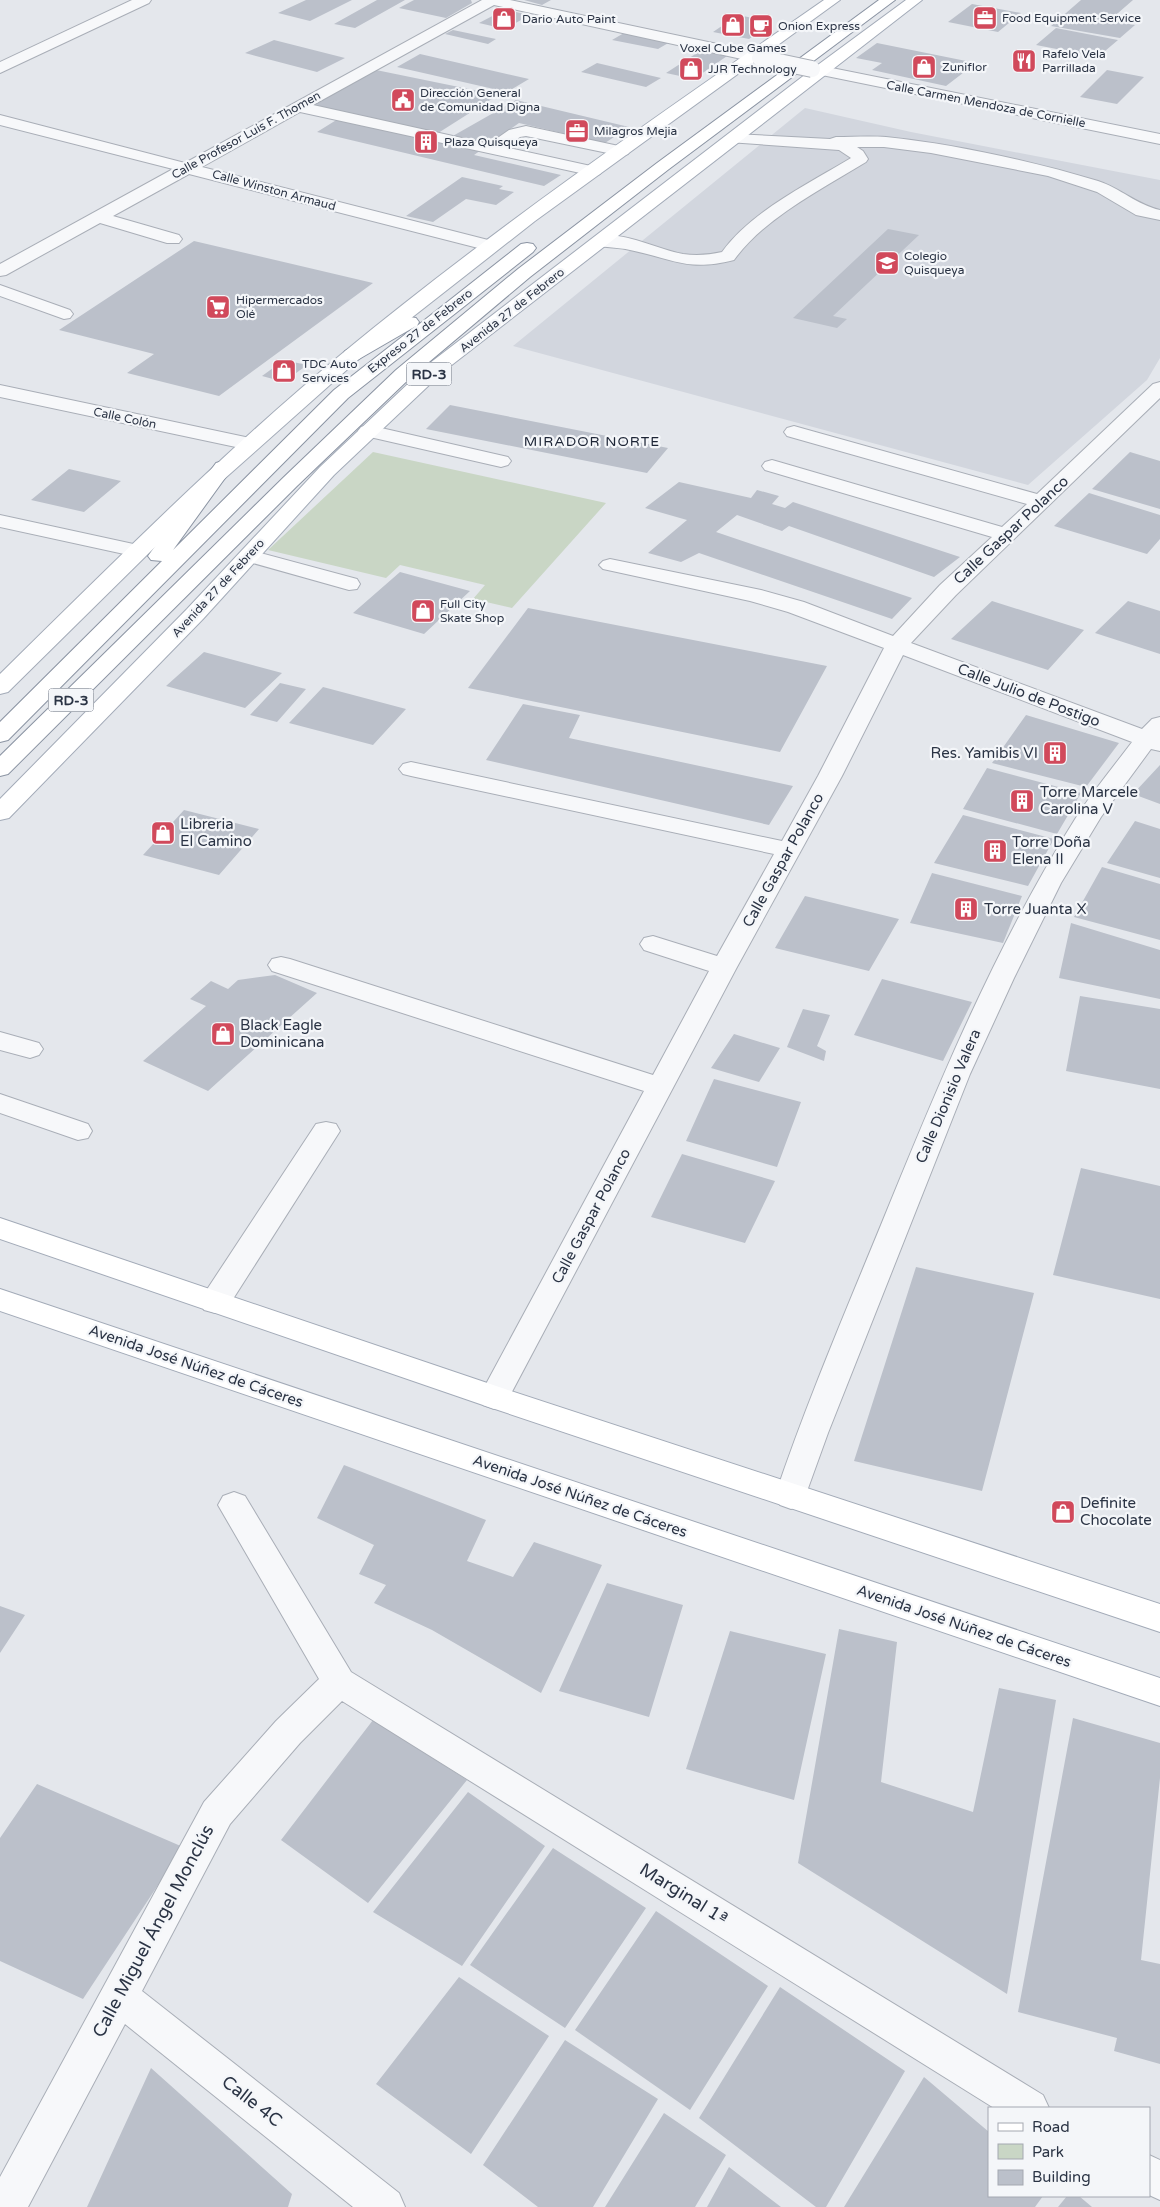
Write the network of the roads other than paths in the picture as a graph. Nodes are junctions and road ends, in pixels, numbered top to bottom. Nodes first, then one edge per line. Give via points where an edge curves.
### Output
1 (144, 0) edge
2 (492, 0) edge
3 (833, 0) edge
4 (888, 0) edge
5 (915, 0) edge
6 (796, 48) dead end
7 (759, 62) junction
8 (0, 68) edge
9 (816, 70) junction
10 (298, 107) junction
11 (0, 120) edge
12 (692, 126) dead end
13 (734, 138) junction
14 (1160, 139) edge
15 (820, 142) junction
16 (890, 143) junction
17 (492, 149) junction
18 (622, 150) junction
19 (856, 154) junction
20 (188, 167) junction
21 (594, 171) junction
22 (1142, 211) junction
23 (574, 214) dead end
24 (1160, 215) edge
25 (100, 217) junction
26 (1160, 227) edge
27 (542, 237) dead end
28 (173, 239) dead end
29 (601, 241) junction
30 (490, 246) junction
31 (0, 271) edge
32 (495, 272) junction
33 (524, 273) junction
34 (0, 290) edge
35 (64, 314) dead end
36 (352, 356) junction
37 (437, 367) junction
38 (1160, 388) edge
39 (0, 391) edge
40 (368, 431) junction
41 (794, 432) dead end
42 (250, 444) junction
43 (501, 461) dead end
44 (772, 466) dead end
45 (223, 467) junction
46 (328, 471) junction
47 (1042, 502) junction
48 (0, 521) edge
49 (1007, 535) junction
50 (138, 551) junction
51 (249, 556) junction
52 (610, 565) dead end
53 (349, 584) dead end
54 (106, 627) junction
55 (142, 630) junction
56 (897, 645) junction
57 (0, 688) edge
58 (0, 735) edge
59 (1155, 736) edge
60 (0, 769) edge
61 (411, 769) dead end
62 (0, 813) edge
63 (789, 850) junction
64 (653, 944) dead end
65 (281, 965) dead end
66 (724, 967) junction
67 (0, 1040) edge
68 (30, 1049) dead end
69 (660, 1087) junction
70 (0, 1103) edge
71 (78, 1131) dead end
72 (326, 1131) dead end
73 (0, 1228) edge
74 (0, 1300) edge
75 (215, 1302) junction
76 (494, 1397) junction
77 (791, 1496) junction
78 (234, 1505) dead end
79 (1160, 1618) edge
80 (339, 1682) junction
81 (1160, 1692) edge
82 (118, 1995) junction
83 (1027, 2107) edge
84 (6, 2207) edge
85 (385, 2207) edge

1 - 8 street
2 - 7 street
2 - 10 street, Calle Profesor Luis F. Thomen
3 - 7 main road
4 - 33 main road, Expreso 27 de Febrero / RD-3
5 - 9 main road, Avenida 27 de Febrero / RD-3
6 - 7 main road
7 - 9 street, Calle Carmen Mendoza de Cornielle, bridge
7 - 18 main road
9 - 13 main road, Avenida 27 de Febrero / RD-3
9 - 14 street, Calle Carmen Mendoza de Cornielle
10 - 17 street
10 - 20 street, Calle Profesor Luis F. Thomen
11 - 20 street, Calle Winston Armaud
12 - 23 main road
13 - 15 street
13 - 29 main road, Avenida 27 de Febrero / RD-3
15 - 16 street
15 - 19 street via 843,145
16 - 19 street via 877,144
16 - 22 street via 1069,177 1103,188
17 - 18 street via 515,133 526,131
17 - 21 street
18 - 21 main road
19 - 29 street via 860,159 752,229 732,247 728,256 691,262 640,246
20 - 25 street, Calle Profesor Luis F. Thomen
20 - 30 street, Calle Winston Armaud
21 - 30 main road
22 - 24 street
22 - 26 street via 1146,219
25 - 28 street
25 - 31 street, Calle Profesor Luis F. Thomen
27 - 32 main road, Expreso 27 de Febrero / RD-3
29 - 37 main road, Avenida 27 de Febrero / RD-3
30 - 36 main road
32 - 36 main road
32 - 54 main road, Expreso 27 de Febrero / RD-3 via 341,394
33 - 37 main road
33 - 55 main road, Expreso 27 de Febrero / RD-3 via 403,374 290,480
34 - 35 street
36 - 42 main road
37 - 40 main road, Avenida 27 de Febrero / RD-3
38 - 47 street, Calle Gaspar Polanco
39 - 42 street, Calle Colón
40 - 43 street
40 - 46 main road, Avenida 27 de Febrero / RD-3
41 - 47 street
42 - 45 main road
44 - 49 street
45 - 50 main road
45 - 54 main road
46 - 51 main road, Avenida 27 de Febrero / RD-3
46 - 55 main road
47 - 49 street, Calle Gaspar Polanco
48 - 50 street
49 - 56 street, Calle Gaspar Polanco via 948,590
50 - 57 main road
51 - 53 street
51 - 62 main road, Avenida 27 de Febrero / RD-3
52 - 56 street, Calle Julio de Postigo via 796,607
54 - 58 main road, RD-3
55 - 60 main road, RD-3
56 - 59 street, Calle Julio de Postigo
56 - 63 street, Calle Gaspar Polanco
59 - 77 street, Calle Dionisio Valera via 1090,816 1049,883 956,1074 812,1433
61 - 63 street
63 - 66 street, Calle Gaspar Polanco
64 - 66 street
65 - 69 street
66 - 69 street, Calle Gaspar Polanco
67 - 68 street
69 - 76 street, Calle Gaspar Polanco
70 - 71 street
72 - 75 street
73 - 75 main road
74 - 81 main road, Avenida José Núñez de Cáceres
75 - 76 main road
76 - 77 main road
77 - 79 main road
78 - 80 street
80 - 82 street, Calle Miguel Ángel Monclús via 288,1732 217,1813
80 - 83 street, Marginal 1ª
82 - 84 street, Calle Miguel Ángel Monclús
82 - 85 street, Calle 4C

